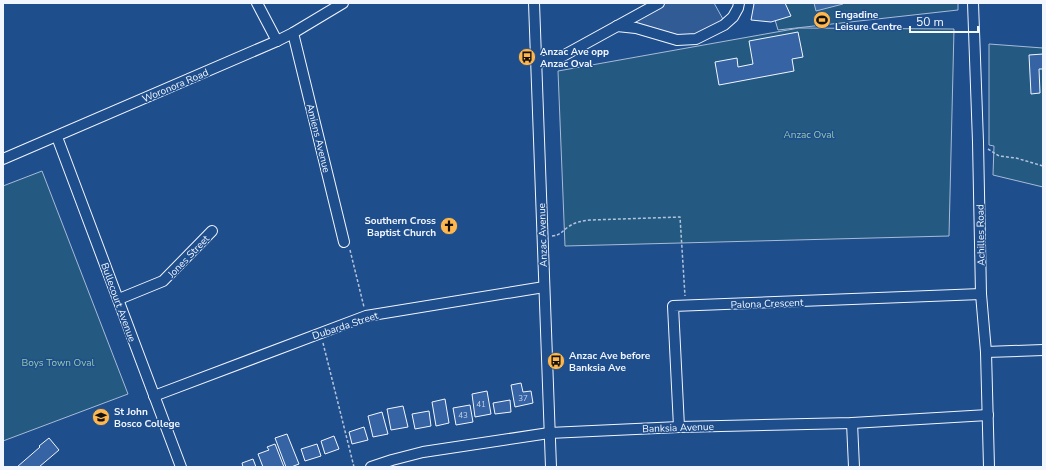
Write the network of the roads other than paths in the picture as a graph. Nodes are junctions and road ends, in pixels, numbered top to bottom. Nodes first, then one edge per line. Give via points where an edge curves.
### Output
1 (257, 3) edge
2 (344, 3) edge
3 (534, 3) edge
4 (659, 3) edge
5 (739, 3) edge
6 (973, 3) edge
7 (618, 26) junction
8 (293, 33) junction
9 (277, 41) junction
10 (536, 62) junction
11 (57, 137) junction
12 (3, 159) edge
13 (212, 231) dead end
14 (344, 242) road end
15 (544, 287) junction
16 (981, 294) junction
17 (119, 299) junction
18 (1043, 350) edge
19 (986, 352) junction
20 (154, 396) junction
21 (988, 415) junction
22 (852, 423) junction
23 (679, 427) junction
24 (549, 432) junction
25 (182, 467) edge
26 (371, 467) edge
27 (551, 467) edge
28 (854, 467) edge
29 (989, 467) edge

1 - 9 street
2 - 8 street, Woronora Road
3 - 10 street, Anzac Avenue
4 - 7 street
5 - 7 street via 733,17 724,25 696,39 677,40 636,28
6 - 16 street, Achilles Road
7 - 10 street via 561,57
8 - 9 street, Woronora Road
8 - 14 street, Amiens Avenue
9 - 11 street, Woronora Road
10 - 15 street, Anzac Avenue
11 - 12 street, Woronora Road
11 - 17 street, Bullecourt Avenue
13 - 17 street, Jones Street via 163,282
15 - 20 street, Dubarda Street via 366,316
15 - 24 street, Anzac Avenue
16 - 19 street, Achilles Road
16 - 23 street, Palona Crescent via 673,306
17 - 20 street, Bullecourt Avenue
18 - 19 street
19 - 21 street, Achilles Road
20 - 25 street, Bullecourt Avenue
21 - 22 street, Banksia Avenue
21 - 29 street, Achilles Road
22 - 23 street, Banksia Avenue
22 - 28 street
23 - 24 street, Banksia Avenue
24 - 26 street, Banksia Avenue via 423,452
24 - 27 street, Anzac Avenue

